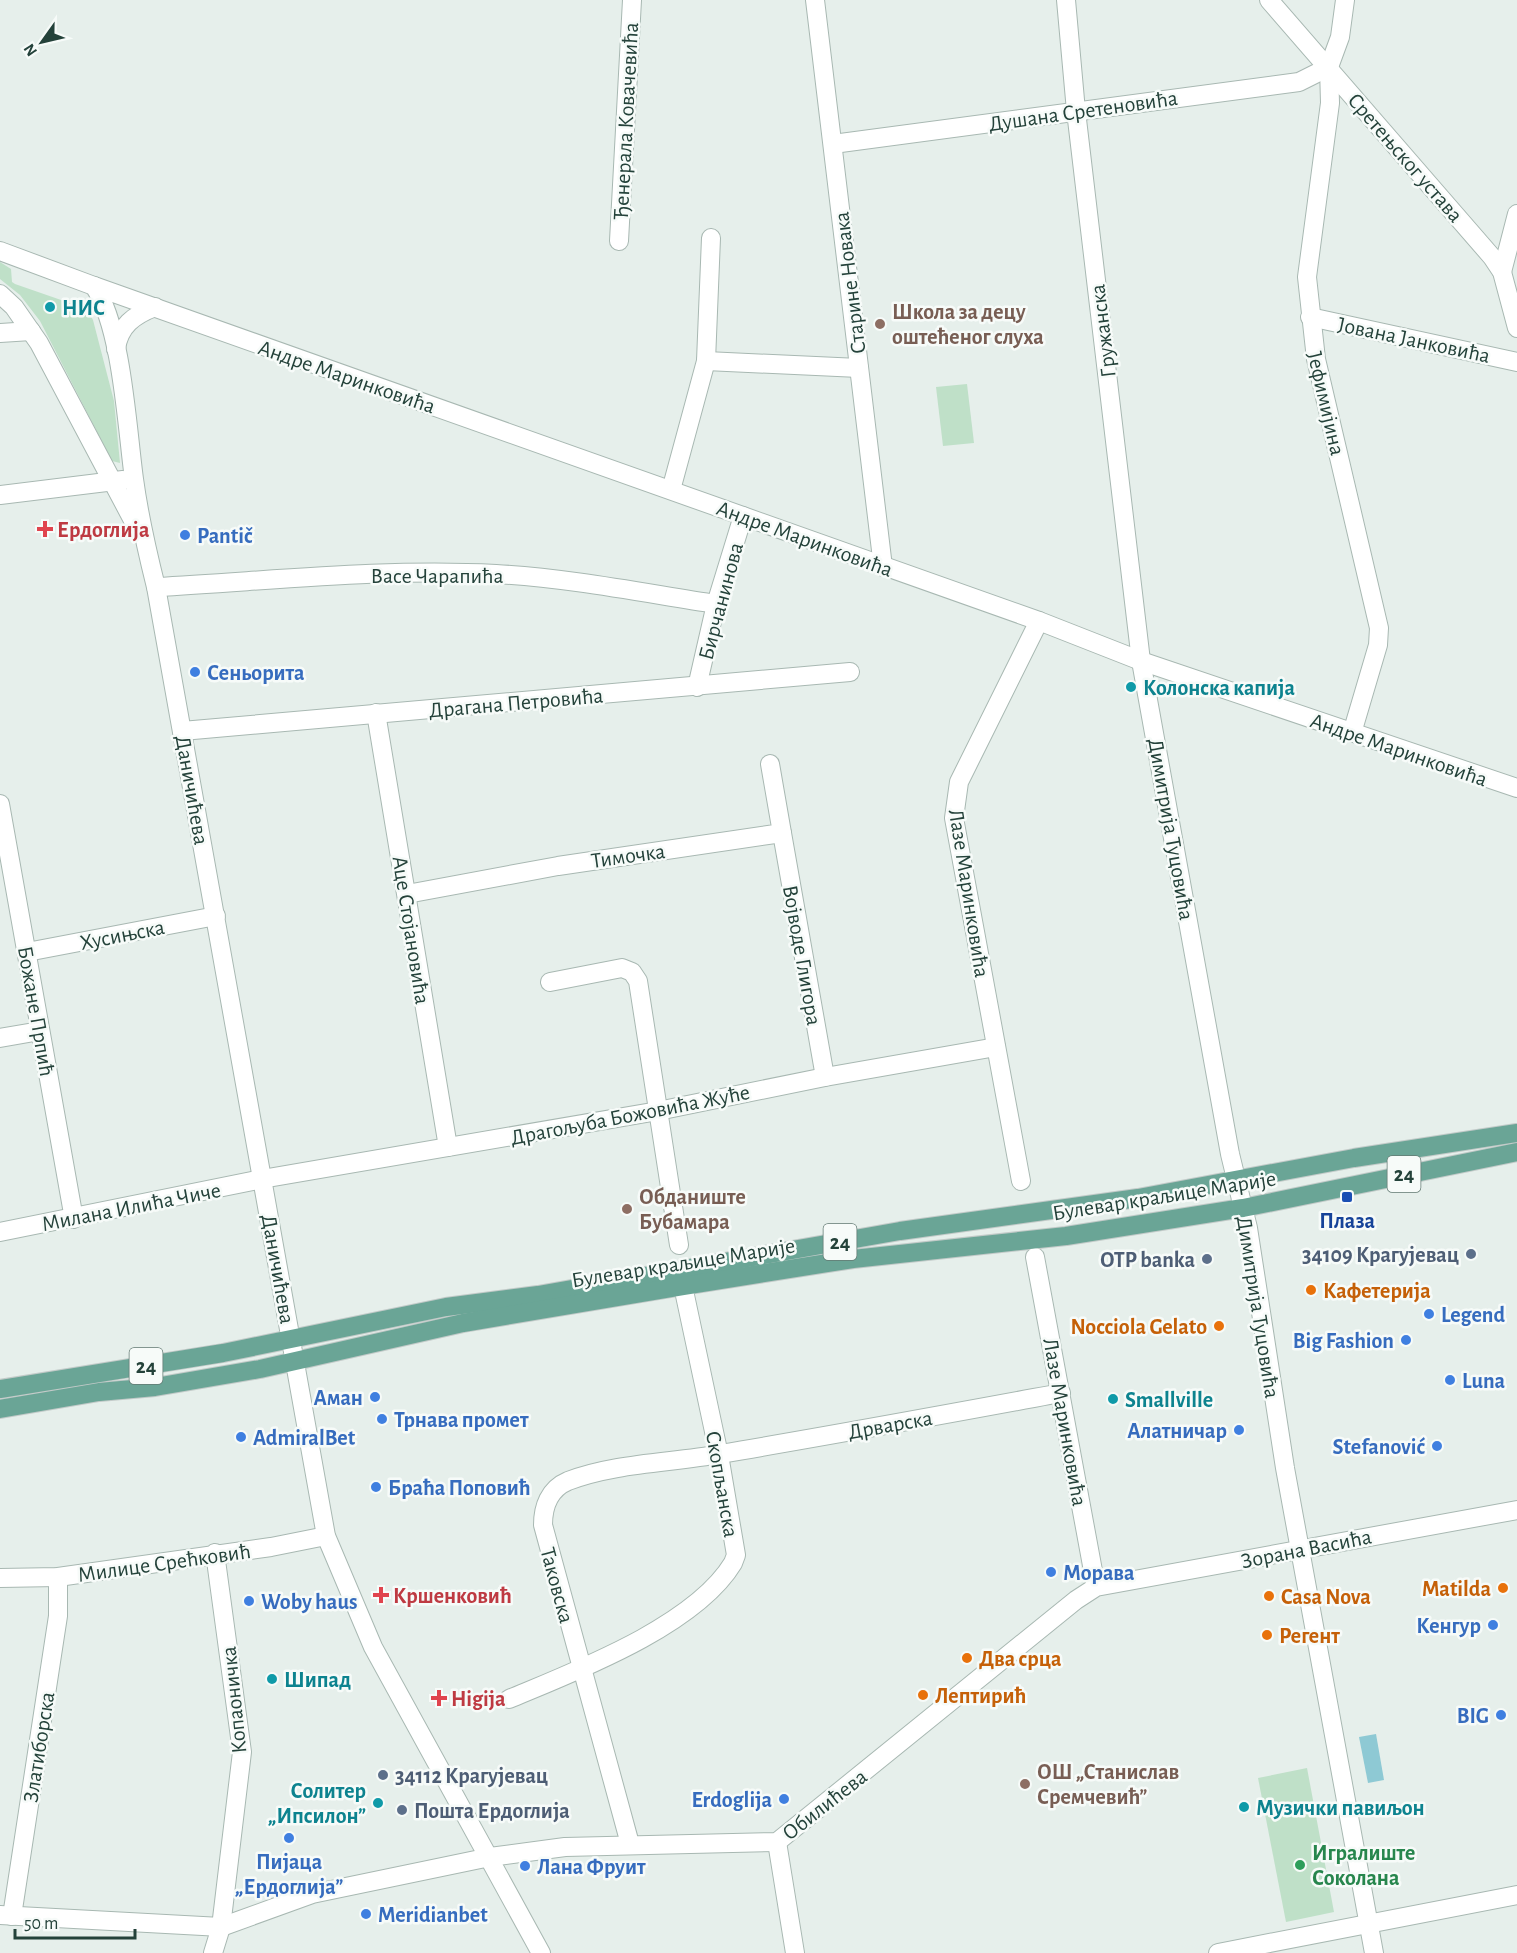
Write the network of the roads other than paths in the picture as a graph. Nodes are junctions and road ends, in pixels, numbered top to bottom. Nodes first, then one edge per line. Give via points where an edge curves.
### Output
1 (632, 0) edge
2 (815, 0) edge
3 (1066, 0) edge
4 (1269, 0) edge
5 (1345, 0) edge
6 (1329, 67) junction
7 (1076, 111) junction
8 (833, 144) junction
9 (1517, 213) edge
10 (711, 238) dead end
11 (619, 241) dead end
12 (0, 251) edge
13 (1502, 272) junction
14 (94, 286) junction
15 (0, 294) edge
16 (155, 307) junction
17 (1310, 317) junction
18 (1517, 328) edge
19 (32, 331) junction
20 (0, 333) edge
21 (116, 351) junction
22 (706, 361) junction
23 (1517, 362) edge
24 (859, 368) junction
25 (134, 479) junction
26 (113, 481) junction
27 (671, 490) junction
28 (0, 495) edge
29 (743, 516) junction
30 (144, 540) junction
31 (883, 567) junction
32 (156, 587) junction
33 (716, 604) junction
34 (1039, 621) junction
35 (1141, 661) junction
36 (850, 672) dead end
37 (697, 687) junction
38 (376, 713) junction
39 (183, 731) junction
40 (1352, 733) junction
41 (770, 764) dead end
42 (1517, 788) edge
43 (0, 804) edge
44 (782, 833) junction
45 (407, 894) junction
46 (216, 916) junction
47 (27, 952) junction
48 (550, 982) dead end
49 (40, 1031) junction
50 (0, 1038) edge
51 (996, 1047) junction
52 (825, 1077) junction
53 (658, 1111) junction
54 (1517, 1133) edge
55 (448, 1148) junction
56 (1517, 1152) edge
57 (262, 1179) junction
58 (1236, 1180) junction
59 (1021, 1181) dead end
60 (1243, 1208) junction
61 (74, 1219) junction
62 (0, 1232) edge
63 (679, 1245) dead end
64 (1035, 1257) dead end
65 (683, 1286) junction
66 (291, 1338) junction
67 (296, 1362) junction
68 (0, 1389) edge
69 (1061, 1393) junction
70 (0, 1409) edge
71 (719, 1455) junction
72 (1517, 1510) edge
73 (326, 1536) junction
74 (1300, 1549) junction
75 (215, 1553) junction
76 (58, 1577) junction
77 (0, 1578) edge
78 (1096, 1587) junction
79 (582, 1669) junction
80 (509, 1699) dead end
81 (777, 1842) junction
82 (630, 1844) junction
83 (490, 1857) junction
84 (1517, 1895) edge
85 (6, 1916) edge
86 (1369, 1923) junction
87 (221, 1927) junction
88 (213, 1953) edge
89 (541, 1953) edge
90 (795, 1953) edge
91 (1218, 1953) edge
92 (1374, 1953) edge

1 - 11 street, Ђенерала Ковачевића
2 - 8 street, Старине Новака
3 - 7 street, Гружанска
4 - 6 street, Сретењског устава
5 - 6 street via 1340,37
6 - 7 street, Душана Сретеновића via 1299,82
6 - 13 street, Сретењског устава
6 - 17 street, Јефимијина via 1330,103 1308,264
7 - 8 street, Душана Сретеновића
7 - 35 street, Гружанска
8 - 24 street, Старине Новака
9 - 13 street
10 - 22 street
12 - 14 street
13 - 18 street, Сретењског устава
14 - 16 street, Андре Маринковића
14 - 21 street, Даничићева via 105,309
15 - 19 street, Даничићева
16 - 21 street via 124,326 117,338
16 - 27 street, Андре Маринковића
17 - 23 street, Јована Јанковића
17 - 40 street, Јефимијина via 1316,359 1379,628 1378,645
19 - 20 street
19 - 26 street, Даничићева
21 - 25 street, Даничићева
22 - 24 street
22 - 27 street
24 - 31 street, Старине Новака
25 - 26 street
25 - 30 street, Даничићева
26 - 28 street
26 - 30 street, Даничићева
27 - 29 street, Андре Маринковића
29 - 31 street, Андре Маринковића
29 - 33 street, Бирчанинова
30 - 32 street, Даничићева
31 - 34 street, Андре Маринковића
32 - 33 street, Васе Чарапића via 406,572 469,573 522,576
32 - 39 street, Даничићева
33 - 37 street, Бирчанинова
34 - 35 street, Андре Маринковића
34 - 51 street, Лазе Маринковића via 959,782 955,798 954,818
35 - 40 street, Андре Маринковића
35 - 58 street, Димитрија Туцовића
36 - 37 street, Драгана Петровића
37 - 38 street, Драгана Петровића
38 - 39 street, Драгана Петровића
38 - 45 street, Аце Стојановића
39 - 46 street, Даничићева
40 - 42 street, Андре Маринковића
41 - 44 street
43 - 47 street, Божане Прпић
44 - 45 street, Тимочка via 558,866
44 - 52 street, Војводе Глигора
45 - 55 street, Аце Стојановића
46 - 47 street, Хусињска
46 - 57 street, Даничићева
47 - 49 street, Божане Прпић
48 - 53 street via 622,968 632,972 638,981
49 - 50 street
49 - 61 street, Божане Прпић
51 - 52 street, Драгољуба Божовића Жуће
51 - 59 street, Лазе Маринковића
52 - 53 street, Драгољуба Божовића Жуће
53 - 55 street, Драгољуба Божовића Жуће
53 - 63 street
54 - 58 main road, Булевар краљице Марије / 24
55 - 57 street, Драгољуба Божовића Жуће
56 - 60 main road, Булевар краљице Марије / 24
57 - 61 street, Милана Илића Чиче
57 - 66 street, Даничићева
58 - 60 street, Димитрија Туцовића
58 - 66 main road, Булевар краљице Марије / 24 via 1138,1198 900,1231 538,1295 446,1307
60 - 65 main road, Булевар краљице Марије / 24 via 1066,1236 853,1259
60 - 74 street, Димитрија Туцовића
61 - 62 street, Милана Илића Чиче
64 - 69 street, Лазе Маринковића
65 - 67 main road, Булевар краљице Марије / 24 via 463,1323
65 - 71 street, Скопљанска
66 - 67 street, Даничићева
66 - 68 main road, Булевар краљице Марије / 24 via 186,1360
67 - 70 main road, Булевар краљице Марије / 24
67 - 73 street, Даничићева
69 - 71 street, Дрварска
69 - 78 street, Лазе Маринковића
71 - 79 street, Скопљанска via 736,1555 729,1570 680,1614
71 - 79 street, Таковска via 602,1472 566,1482 551,1493 543,1508 543,1525
72 - 74 street, Зорана Васића
73 - 75 street, Милице Срећковић
73 - 83 street, Даничићева via 374,1647
74 - 78 street, Зорана Васића
74 - 86 street, Димитрија Туцовића
75 - 76 street, Милице Срећковић
75 - 87 street, Копаоничка via 242,1752
76 - 77 street, Милице Срећковић
76 - 85 street, Златиборска via 58,1616
78 - 81 street, Обилићева
79 - 80 street, Скопљанска
79 - 82 street, Таковска
81 - 82 street, Обилићева
81 - 90 street
82 - 83 street, Обилићева via 565,1847
83 - 87 street, Обилићева via 312,1894
83 - 89 street, Даничићева
84 - 86 street
85 - 87 street
86 - 91 street
86 - 92 street, Димитрија Туцовића
87 - 88 street, Копаоничка

